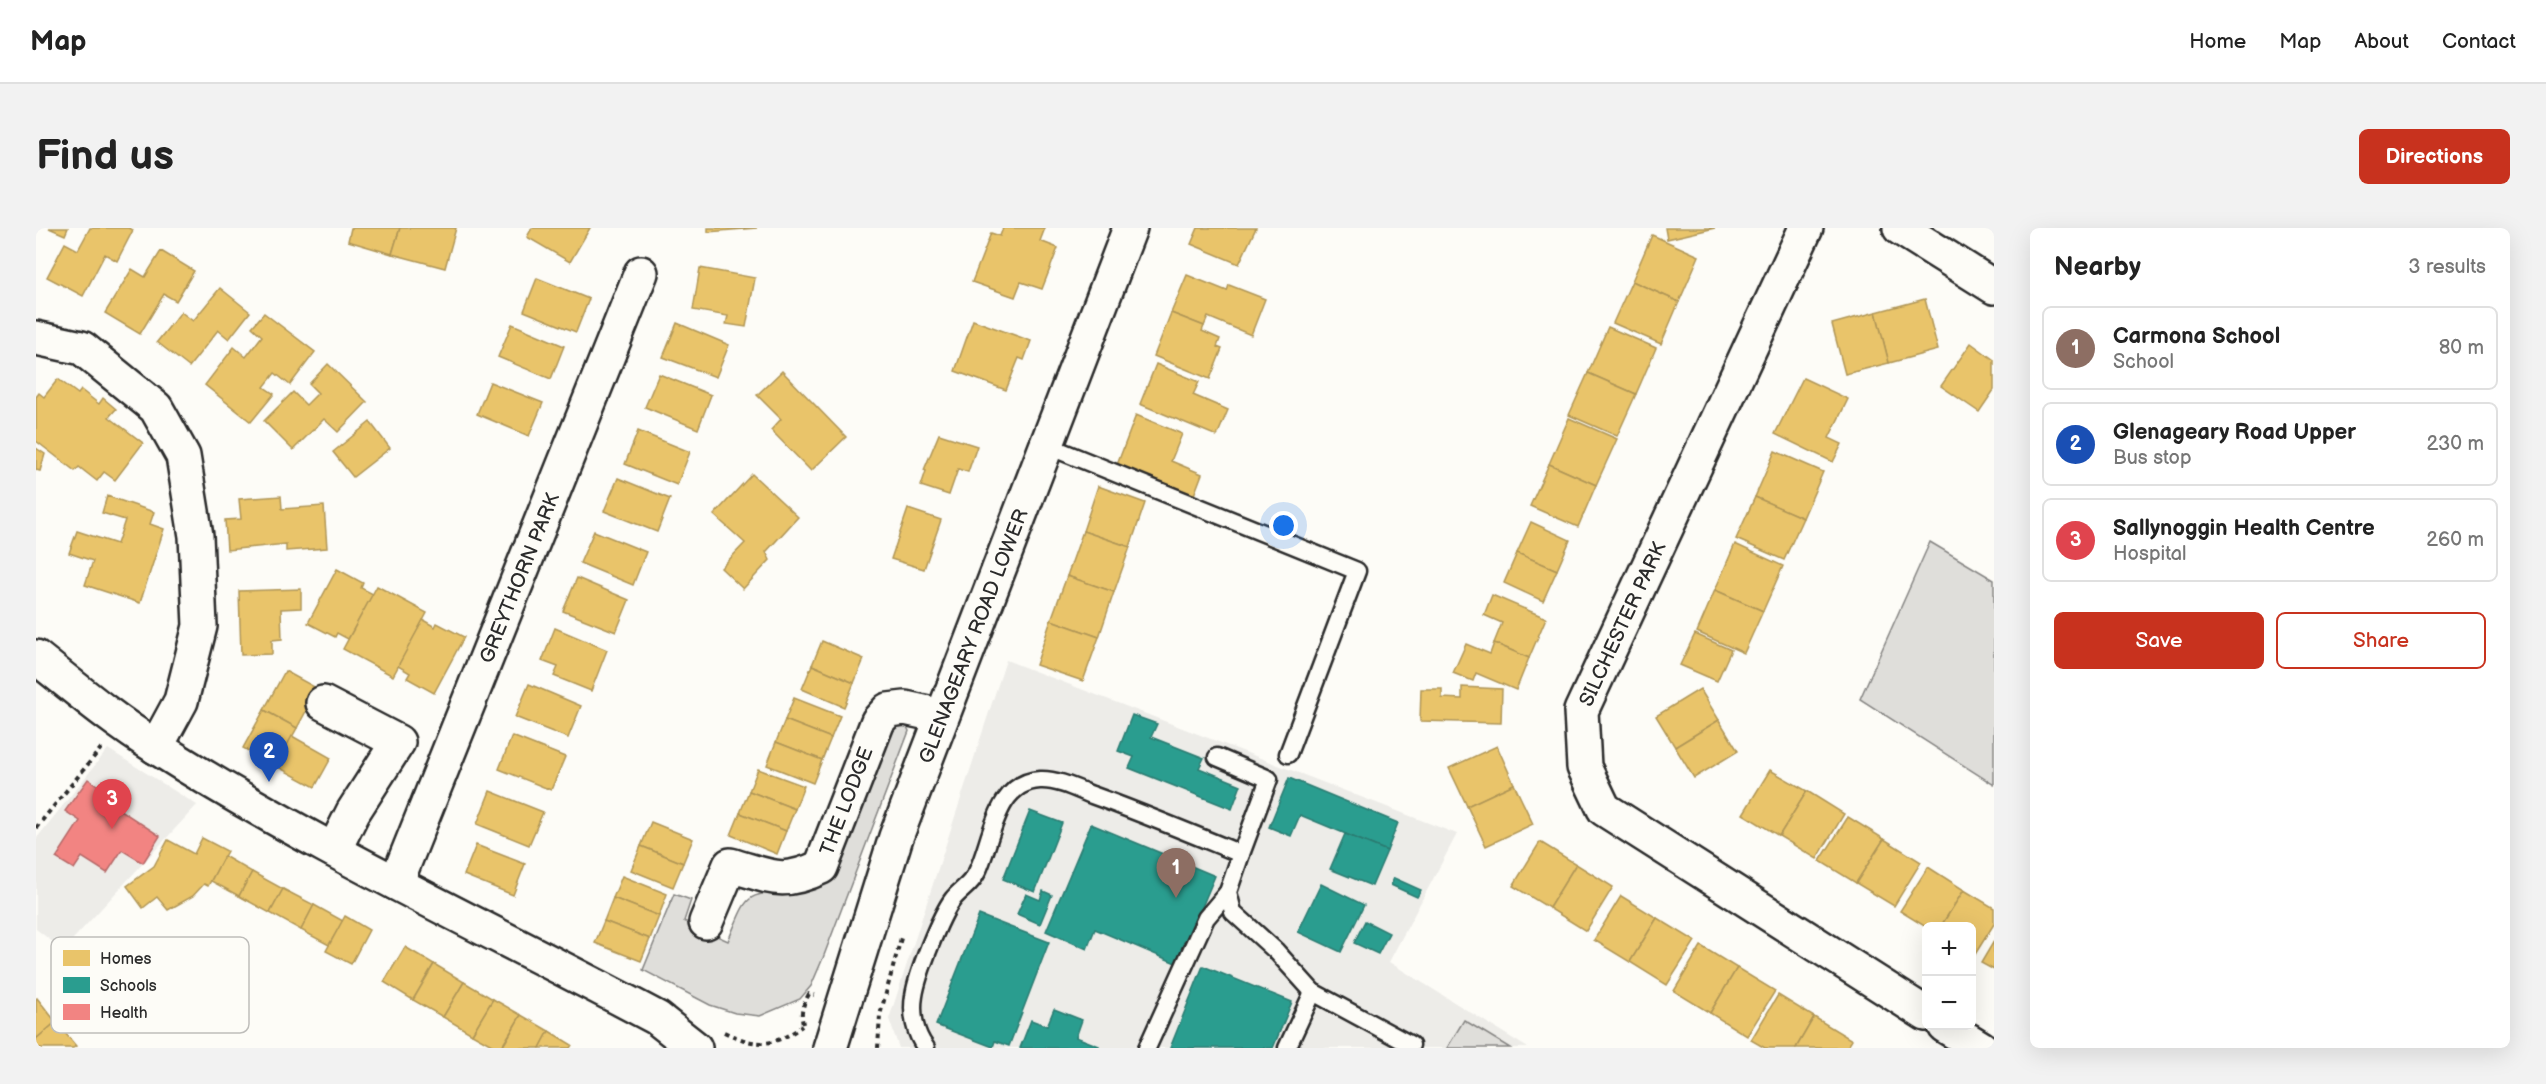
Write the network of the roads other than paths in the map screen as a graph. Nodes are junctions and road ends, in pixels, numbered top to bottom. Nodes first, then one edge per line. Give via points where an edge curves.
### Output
1 (1130, 228) edge
2 (1806, 228) edge
3 (1900, 228) edge
4 (641, 273) dead end
5 (1994, 287) edge
6 (36, 338) edge
7 (1046, 445) junction
8 (36, 657) edge
9 (323, 703) dead end
10 (942, 716) junction
11 (156, 747) junction
12 (1288, 754) dead end
13 (1217, 757) dead end
14 (334, 850) junction
15 (1241, 854) junction
16 (396, 883) junction
17 (1228, 892) junction
18 (706, 922) dead end
19 (1313, 992) junction
20 (1922, 1011) edge
21 (1952, 1030) edge
22 (693, 1039) edge
23 (830, 1048) edge
24 (926, 1048) edge
25 (1148, 1048) edge
26 (1287, 1048) edge
27 (1409, 1048) edge
28 (1981, 1048) edge

1 - 7 street, GLENAGEARY ROAD LOWER
2 - 20 street, SILCHESTER PARK via 1581,711 1584,767 1604,809
3 - 5 street
4 - 16 street, GREYTHORN PARK
6 - 11 street via 82,348 156,408 183,456 196,536 200,626 181,701
7 - 10 street, GLENAGEARY ROAD LOWER
7 - 12 lane via 1357,571
8 - 11 street
9 - 14 street via 398,742 353,812
10 - 18 street, THE LODGE via 905,708 888,710 878,721 821,867 801,877 781,879 730,865
10 - 23 street, GLENAGEARY ROAD LOWER via 896,837
11 - 14 street
13 - 15 lane via 1269,779
14 - 16 street
15 - 17 lane
15 - 24 lane via 1066,785 1040,780 1017,786 997,816 978,871 942,916 929,951 914,997 916,1035
16 - 22 street
17 - 19 lane via 1233,912
17 - 25 lane via 1206,918
19 - 26 lane
19 - 27 lane via 1411,1045
21 - 28 street

